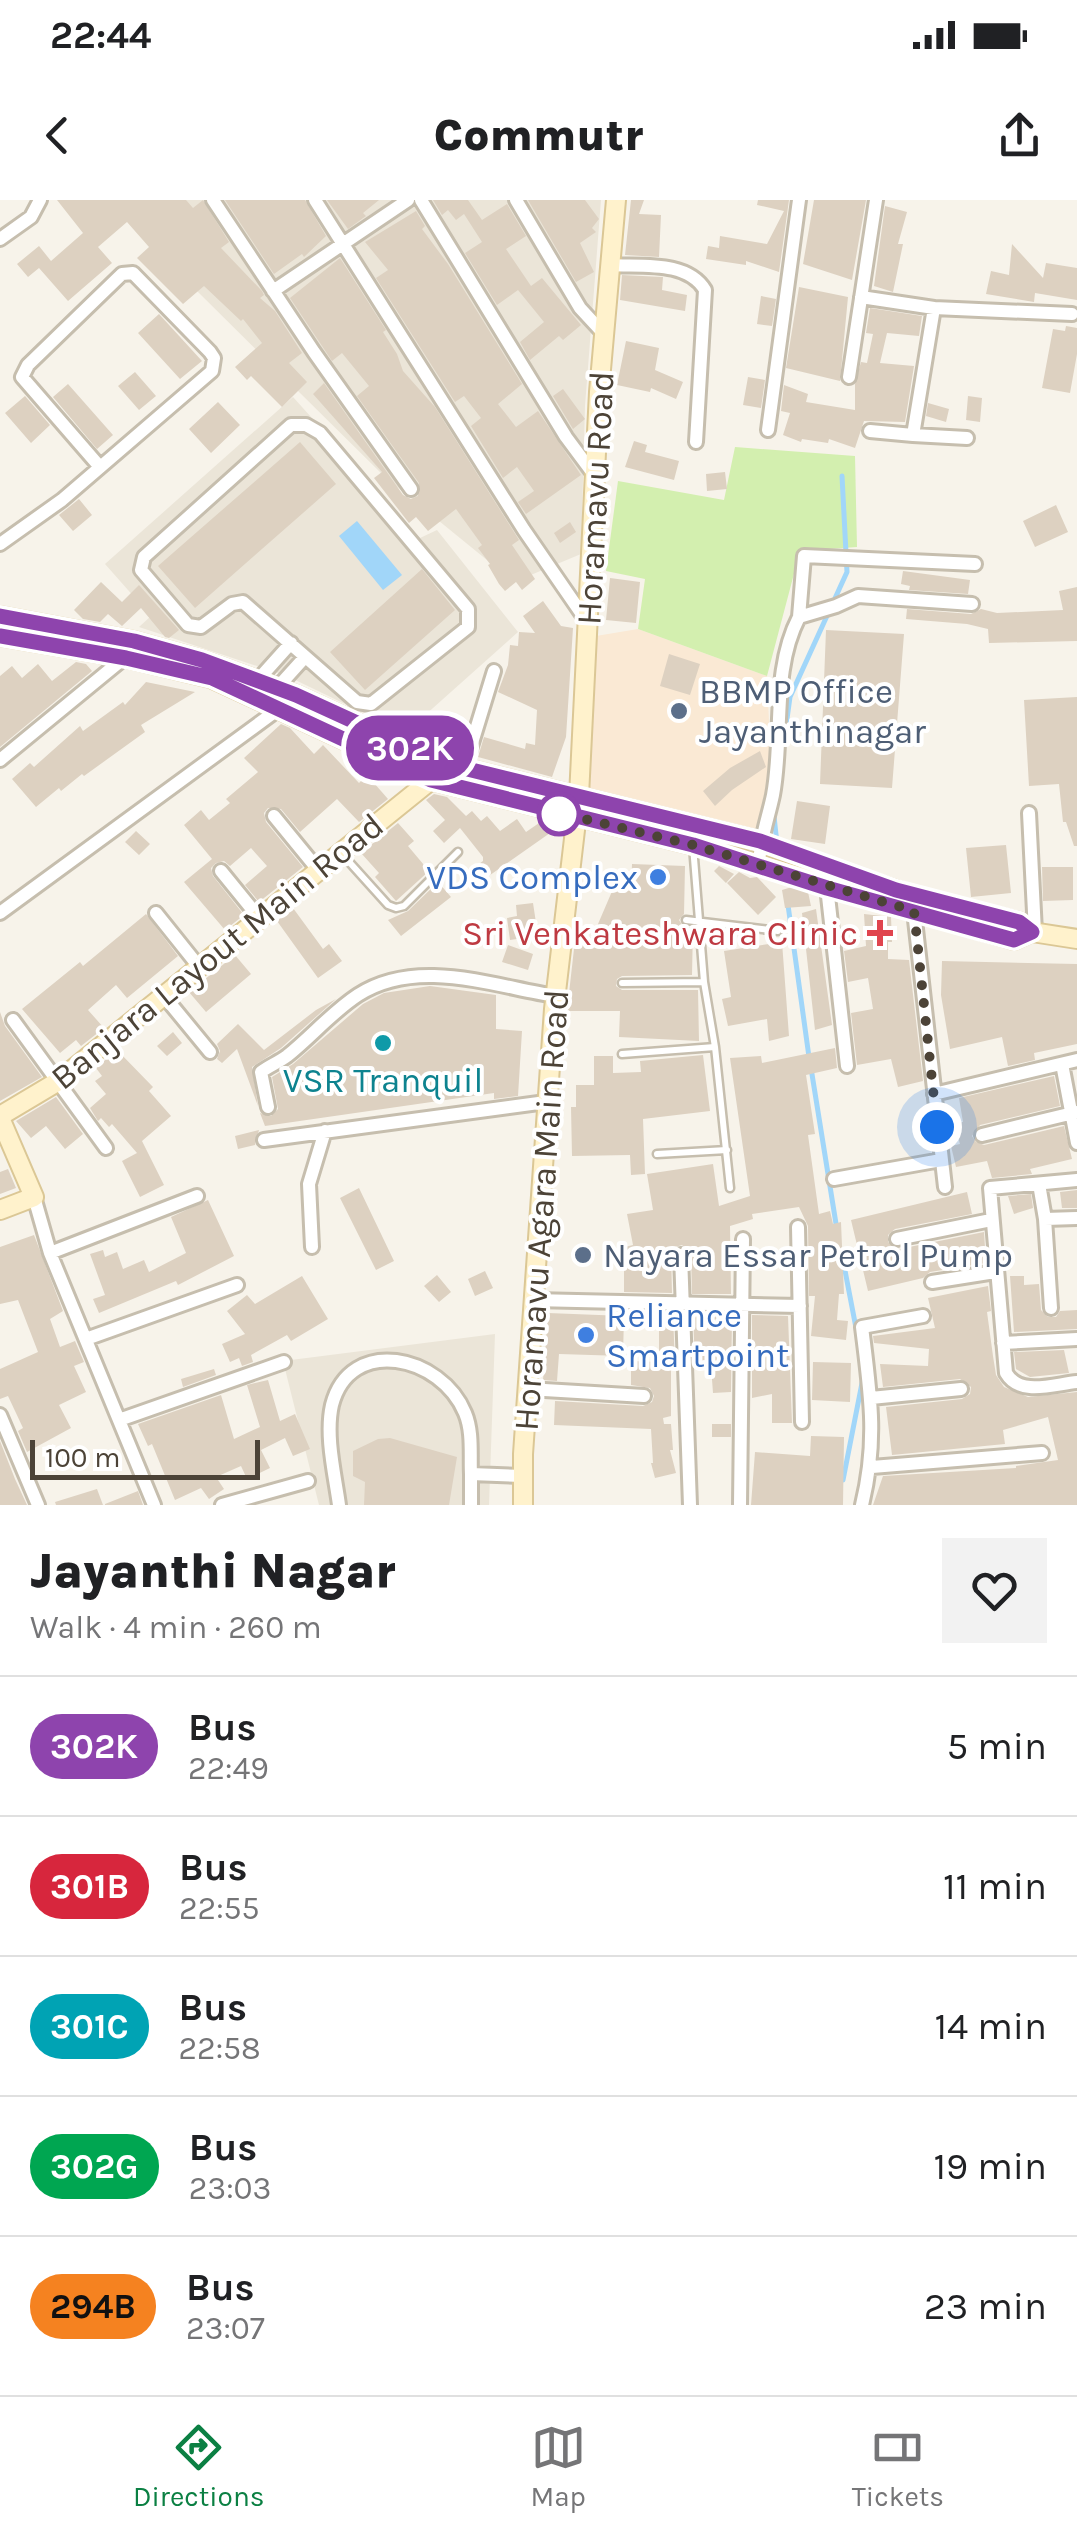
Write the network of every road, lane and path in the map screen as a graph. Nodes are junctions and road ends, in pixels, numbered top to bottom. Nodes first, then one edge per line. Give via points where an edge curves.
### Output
1 (40, 200) edge
2 (213, 200) edge
3 (315, 200) edge
4 (408, 200) edge
5 (422, 200) edge
6 (516, 200) edge
7 (616, 200) edge
8 (799, 200) edge
9 (876, 200) edge
10 (0, 239) edge
11 (342, 243) junction
12 (610, 265) junction
13 (273, 292) junction
14 (861, 297) junction
15 (934, 308) junction
16 (1072, 314) dead end
17 (604, 334) junction
18 (849, 376) dead end
19 (768, 430) dead end
20 (870, 431) dead end
21 (914, 435) junction
22 (968, 438) dead end
23 (696, 442) dead end
24 (100, 467) junction
25 (595, 476) junction
26 (411, 488) dead end
27 (0, 544) edge
28 (976, 564) dead end
29 (972, 604) dead end
30 (0, 616) edge
31 (799, 616) junction
32 (588, 623) junction
33 (0, 636) edge
34 (138, 642) junction
35 (291, 643) junction
36 (304, 656) junction
37 (126, 658) junction
38 (494, 670) dead end
39 (257, 681) junction
40 (277, 688) junction
41 (280, 708) junction
42 (0, 760) edge
43 (464, 769) junction
44 (431, 780) junction
45 (579, 796) junction
46 (1029, 814) dead end
47 (274, 816) dead end
48 (576, 818) junction
49 (760, 841) junction
50 (693, 845) junction
51 (458, 852) dead end
52 (341, 853) junction
53 (759, 864) junction
54 (221, 870) dead end
55 (319, 870) junction
56 (827, 888) junction
57 (914, 911) junction
58 (0, 913) edge
59 (156, 913) dead end
60 (260, 919) junction
61 (686, 920) dead end
62 (699, 922) junction
63 (778, 931) dead end
64 (1034, 932) junction
65 (1077, 939) edge
66 (200, 968) junction
67 (704, 982) junction
68 (622, 983) dead end
69 (164, 996) junction
70 (555, 996) junction
71 (13, 1020) dead end
72 (715, 1047) junction
73 (210, 1052) dead end
74 (622, 1054) dead end
75 (1077, 1060) edge
76 (1062, 1064) junction
77 (848, 1066) dead end
78 (58, 1082) junction
79 (934, 1094) junction
80 (546, 1102) junction
81 (268, 1107) dead end
82 (1074, 1112) edge
83 (0, 1117) edge
84 (325, 1132) junction
85 (982, 1135) dead end
86 (264, 1140) dead end
87 (1077, 1143) edge
88 (106, 1148) dead end
89 (727, 1150) junction
90 (657, 1154) dead end
91 (941, 1160) junction
92 (834, 1179) dead end
93 (1077, 1180) edge
94 (1040, 1184) junction
95 (945, 1187) dead end
96 (730, 1188) dead end
97 (197, 1196) dead end
98 (34, 1197) junction
99 (0, 1210) edge
100 (1077, 1218) edge
101 (991, 1220) junction
102 (1046, 1220) junction
103 (798, 1227) dead end
104 (743, 1239) dead end
105 (897, 1240) dead end
106 (312, 1246) dead end
107 (50, 1253) junction
108 (681, 1255) dead end
109 (995, 1272) junction
110 (932, 1282) dead end
111 (238, 1285) dead end
112 (534, 1300) junction
113 (684, 1304) junction
114 (741, 1304) junction
115 (800, 1306) junction
116 (1051, 1308) dead end
117 (923, 1316) dead end
118 (86, 1339) junction
119 (1077, 1339) edge
120 (1003, 1343) junction
121 (284, 1362) dead end
122 (1077, 1382) edge
123 (528, 1390) junction
124 (962, 1390) dead end
125 (644, 1396) dead end
126 (871, 1398) junction
127 (0, 1415) edge
128 (119, 1420) junction
129 (802, 1422) dead end
130 (1042, 1453) dead end
131 (872, 1467) junction
132 (471, 1474) junction
133 (523, 1476) junction
134 (308, 1481) dead end
135 (38, 1505) edge
136 (154, 1505) edge
137 (222, 1505) edge
138 (340, 1505) edge
139 (471, 1505) edge
140 (522, 1505) edge
141 (690, 1505) edge
142 (740, 1505) edge
143 (862, 1505) edge

1 - 10 street via 31,217
2 - 13 street
3 - 11 street
4 - 11 street
5 - 25 street
6 - 17 street via 580,308
7 - 12 main road, Horamavu Road
8 - 19 street
9 - 14 street
11 - 13 street
11 - 32 street
12 - 17 main road, Horamavu Road
12 - 23 street via 682,270 705,290
13 - 26 street
14 - 15 street
14 - 18 street
15 - 16 street
15 - 21 street
17 - 25 main road, Horamavu Road
20 - 21 street
21 - 22 street
24 - 24 street via 22,377 122,274 133,273 214,364
24 - 27 street
25 - 32 main road, Horamavu Road
28 - 31 street via 804,556
29 - 31 street via 858,596
30 - 34 main road
31 - 49 street via 784,663 773,794
32 - 45 main road, Horamavu Road
33 - 37 main road
34 - 37 street
34 - 39 main road
35 - 36 street
35 - 36 street via 243,602 201,627 188,625 140,564 291,425 306,425 320,433 470,618 464,630 371,704 357,702
35 - 39 street
36 - 40 street
37 - 41 main road via 212,678
37 - 42 street
38 - 43 street
39 - 40 main road
40 - 43 main road
41 - 44 main road
41 - 58 street
43 - 45 main road
44 - 48 main road
44 - 52 main road, Banjara Layout Main Road
45 - 48 main road, Horamavu Agara Main Road
45 - 49 main road
46 - 64 street
47 - 55 street
48 - 50 main road
48 - 70 main road, Horamavu Agara Main Road
49 - 53 street
49 - 64 main road
50 - 53 main road
50 - 62 lane
51 - 52 lane via 396,908
52 - 55 main road, Banjara Layout Main Road
53 - 56 main road
54 - 60 street
55 - 60 main road, Banjara Layout Main Road
56 - 57 main road
56 - 77 street
57 - 64 main road via 1014,940
57 - 79 street
59 - 66 street
60 - 66 main road, Banjara Layout Main Road
61 - 62 lane
62 - 63 lane
62 - 67 lane
64 - 65 main road
66 - 69 main road, Banjara Layout Main Road
67 - 68 lane
67 - 72 lane
69 - 73 street
69 - 78 main road, Banjara Layout Main Road
70 - 80 main road, Horamavu Agara Main Road
70 - 81 street via 461,977 380,983 260,1072
71 - 78 street
72 - 74 lane
72 - 89 lane
75 - 76 street
76 - 79 street
76 - 82 street
78 - 83 main road, Banjara Layout Main Road
78 - 88 street
79 - 91 street
80 - 84 street
80 - 112 main road, Horamavu Agara Main Road
82 - 85 street
82 - 87 street
83 - 98 main road, Banjara Layout Main Road
84 - 86 street
84 - 106 street via 309,1184
89 - 90 lane
89 - 96 lane
91 - 92 street
91 - 95 street
93 - 94 street
94 - 101 street via 990,1188
94 - 102 street
97 - 107 street
98 - 99 main road
98 - 107 street
100 - 102 street
101 - 105 street
101 - 109 street
102 - 116 street
103 - 115 street
104 - 114 street
107 - 118 street
108 - 113 street
109 - 110 street
109 - 120 street
111 - 118 street
112 - 113 street
112 - 123 main road, Horamavu Agara Main Road
113 - 114 street
113 - 141 street
114 - 115 street
114 - 142 street
115 - 129 street
117 - 126 street via 862,1327
118 - 128 street
119 - 120 street
120 - 122 street via 1006,1373 1017,1386
121 - 128 street
123 - 125 street
123 - 133 main road, Horamavu Agara Main Road
124 - 126 street
126 - 131 street
127 - 135 street
128 - 136 street
130 - 131 street
131 - 143 street
132 - 133 street
132 - 138 street via 470,1426 448,1385 410,1362 364,1365 339,1386 331,1408
132 - 139 street
133 - 140 main road, Horamavu Agara Main Road
134 - 137 street

